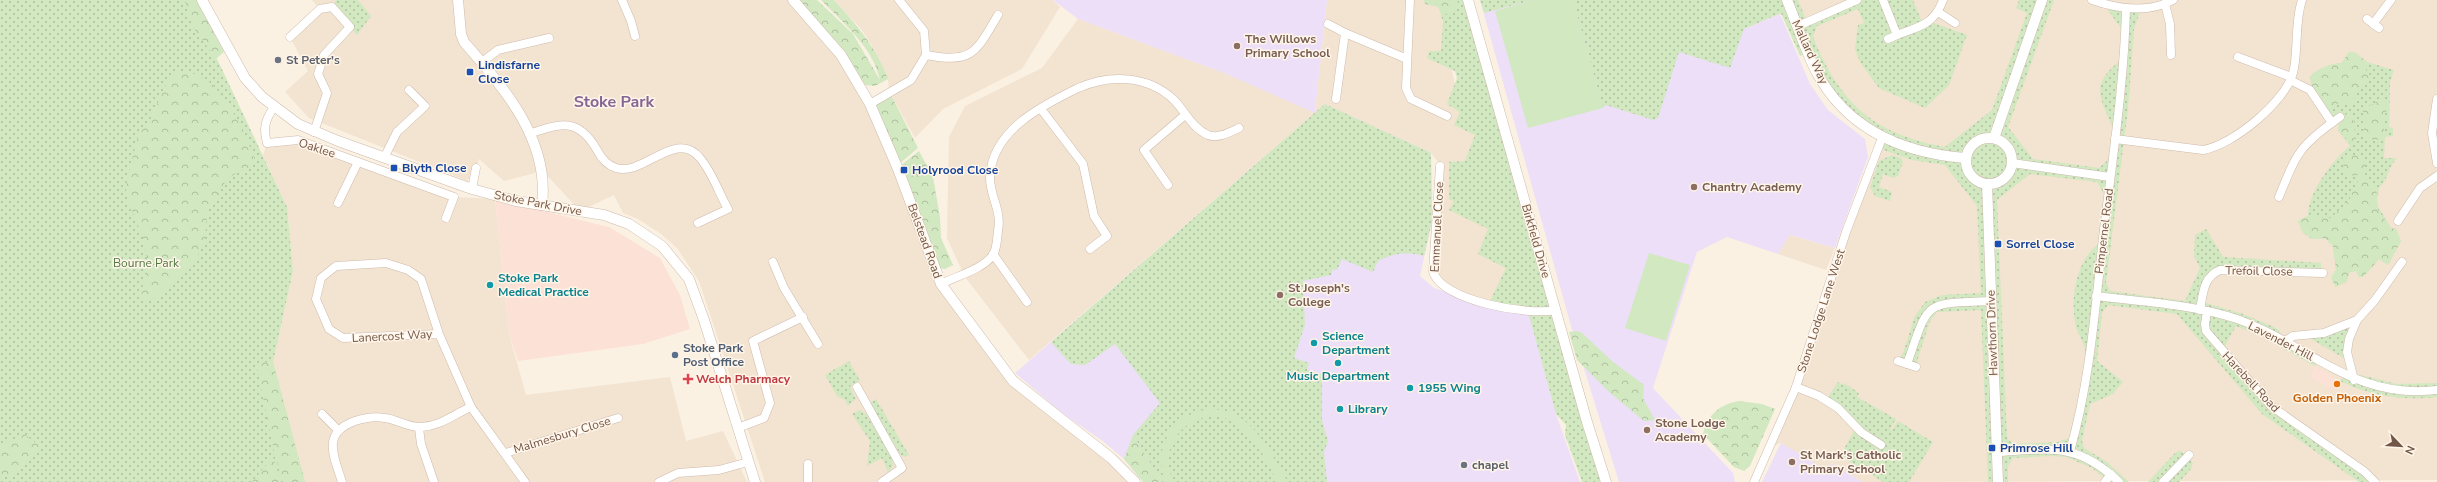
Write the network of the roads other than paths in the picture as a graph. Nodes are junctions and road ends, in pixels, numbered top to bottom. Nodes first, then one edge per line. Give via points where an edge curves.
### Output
1 (202, 0) edge
2 (458, 0) edge
3 (622, 0) edge
4 (793, 0) edge
5 (899, 0) edge
6 (1410, 0) edge
7 (1468, 0) edge
8 (1787, 0) edge
9 (1857, 0) edge
10 (1883, 0) edge
11 (1943, 0) edge
12 (2042, 0) edge
13 (2092, 0) edge
14 (2173, 0) edge
15 (2302, 0) edge
16 (2392, 0) edge
17 (2165, 4) junction
18 (2126, 9) junction
19 (1938, 12) junction
20 (998, 15) dead end
21 (1955, 23) dead end
22 (1328, 24) dead end
23 (2373, 24) dead end
24 (1798, 26) junction
25 (1345, 33) junction
26 (635, 36) dead end
27 (1898, 36) junction
28 (290, 38) dead end
29 (548, 38) dead end
30 (1888, 40) dead end
31 (926, 55) junction
32 (2171, 55) dead end
33 (2238, 57) dead end
34 (1407, 59) junction
35 (482, 62) junction
36 (2291, 78) junction
37 (409, 90) dead end
38 (1336, 99) dead end
39 (2437, 99) edge
40 (870, 104) junction
41 (274, 107) junction
42 (1040, 109) junction
43 (1184, 115) junction
44 (1448, 116) dead end
45 (2340, 117) dead end
46 (2332, 123) junction
47 (1239, 128) dead end
48 (314, 132) junction
49 (530, 134) junction
50 (1882, 138) junction
51 (1994, 138) junction
52 (2115, 139) junction
53 (384, 158) junction
54 (1965, 158) junction
55 (358, 162) junction
56 (2012, 163) junction
57 (2437, 163) edge
58 (1440, 166) dead end
59 (476, 168) dead end
60 (2437, 176) edge
61 (2110, 177) junction
62 (1987, 184) junction
63 (1168, 185) dead end
64 (472, 189) junction
65 (2280, 197) dead end
66 (338, 203) dead end
67 (542, 205) junction
68 (446, 218) dead end
69 (2398, 221) dead end
70 (698, 223) dead end
71 (1090, 249) dead end
72 (994, 254) junction
73 (772, 262) dead end
74 (2402, 262) dead end
75 (2323, 273) dead end
76 (940, 284) junction
77 (2096, 296) junction
78 (1991, 301) junction
79 (1027, 302) dead end
80 (1556, 310) junction
81 (2204, 311) junction
82 (803, 317) junction
83 (2357, 320) junction
84 (439, 334) junction
85 (2285, 341) junction
86 (818, 344) dead end
87 (1898, 361) dead end
88 (1907, 364) junction
89 (1916, 367) dead end
90 (2354, 380) junction
91 (857, 387) dead end
92 (1796, 387) junction
93 (2437, 390) edge
94 (471, 406) junction
95 (322, 414) dead end
96 (618, 418) dead end
97 (420, 428) junction
98 (738, 428) junction
99 (338, 430) junction
100 (1881, 445) dead end
101 (2070, 451) junction
102 (1998, 452) junction
103 (506, 453) junction
104 (2189, 455) dead end
105 (748, 462) junction
106 (808, 464) dead end
107 (2112, 474) junction
108 (342, 482) edge
109 (434, 482) edge
110 (524, 482) edge
111 (659, 482) edge
112 (755, 482) edge
113 (808, 482) edge
114 (882, 482) edge
115 (1135, 482) edge
116 (1606, 482) edge
117 (1754, 482) edge
118 (1998, 482) edge
119 (2105, 482) edge
120 (2119, 482) edge
121 (2163, 482) edge
122 (2375, 482) edge

1 - 41 street, Stoke Park Drive via 245,78
2 - 35 street via 464,42
3 - 26 street
4 - 40 street, Belstead Road via 841,55
5 - 31 street via 924,31
6 - 34 street
7 - 80 street, Birkfield Drive
8 - 24 street, Mallard Way
9 - 24 street
10 - 27 street
11 - 19 street
12 - 51 street
13 - 18 street
14 - 17 street
15 - 36 street
16 - 23 street
17 - 18 street
17 - 32 street via 2170,24
18 - 52 street, Pimpernel Road via 2124,69
19 - 21 street
19 - 27 street via 1931,22
20 - 31 street via 981,44 970,55 949,59
22 - 25 street
24 - 50 street, Mallard Way via 1817,73 1831,94 1852,117
25 - 34 street
25 - 38 street
27 - 30 street
28 - 48 street via 320,9 332,7 350,27 324,56 318,74 327,93
29 - 35 street via 498,50
31 - 40 street via 911,80
33 - 36 street
34 - 44 street via 1406,88 1411,99
35 - 49 street via 515,104
36 - 46 street via 2310,90
36 - 52 street via 2283,93 2266,110 2240,133 2217,147 2195,150
37 - 53 street via 428,104 397,132
39 - 57 street via 2432,133
40 - 76 street, Belstead Road via 898,170
41 - 48 street, Stoke Park Drive
41 - 55 street, Oaklee via 265,120 264,131 268,143 298,140
42 - 43 street via 1078,88 1100,80 1123,78 1160,89 1175,101
42 - 71 street via 1083,164 1094,216 1107,236
42 - 72 street via 1011,129 996,150 990,178 1000,219
43 - 47 street via 1208,135 1221,135
43 - 63 street via 1144,150
45 - 46 street
46 - 65 street via 2300,150
48 - 53 street, Stoke Park Drive
49 - 67 street via 542,171
49 - 70 street via 564,126 578,127 588,135 605,162 622,169 634,168 673,149 693,152 700,158 728,209
50 - 54 street, Mallard Way via 1917,151
50 - 92 street, Stone Lodge Lane West via 1848,226
51 - 54 street via 1986,137 1975,142
51 - 56 street via 2008,147
52 - 61 street, Pimpernel Road
53 - 64 street, Stoke Park Drive
54 - 62 street via 1967,170 1972,177
55 - 66 street
55 - 68 street, Oaklee via 454,197
56 - 61 street
56 - 62 street via 2010,171 2002,180
58 - 80 street, Emmanuel Close via 1433,271 1438,282 1445,288 1488,305 1533,312
59 - 64 street
60 - 69 street via 2415,194
61 - 77 street, Pimpernel Road
62 - 78 street, Hawthorn Drive
64 - 67 street, Stoke Park Drive
67 - 98 street, Stoke Park Drive via 604,215 629,224 662,246 689,279
72 - 76 street via 979,267
72 - 79 street
73 - 82 street via 784,288
74 - 83 street
75 - 81 street, Trefoil Close via 2220,270 2211,274 2207,281
76 - 115 street, Belstead Road via 1013,381 1111,458
77 - 81 street, Lavender Hill
77 - 101 street, Pimpernel Road via 2083,396
78 - 88 street via 1941,303 1932,307 1924,317
78 - 102 street, Hawthorn Drive
80 - 116 street, Birkfield Drive
81 - 85 street, Lavender Hill via 2238,320
81 - 122 street, Harebell Road via 2206,331 2263,398
82 - 86 street
82 - 98 street via 753,341 770,403 764,418
83 - 85 street via 2324,333 2293,336
83 - 90 street via 2347,352
84 - 84 street, Lanercost Way via 421,279 408,270 386,263 336,266 321,278 316,299 329,329 343,338
84 - 94 street, Lanercost Way
85 - 90 street, Lavender Hill
87 - 88 street
88 - 89 street
90 - 93 street, Lavender Hill via 2395,391
91 - 114 street via 902,468
92 - 100 street via 1816,394 1838,408 1861,432
92 - 117 street, Stone Lodge Lane West
94 - 97 street via 452,418
94 - 103 street, Lanercost Way
95 - 99 street
96 - 103 street, Malmesbury Close
97 - 99 street via 374,417 347,424
97 - 109 street via 421,444
98 - 105 street, Stoke Park Drive
99 - 108 street via 333,439 333,454
101 - 102 street via 2052,449
101 - 107 street via 2095,462
102 - 118 street, Hawthorn Drive
103 - 110 street, Lanercost Way
104 - 121 street
105 - 111 street via 718,470 678,473
105 - 112 street, Stoke Park Drive
106 - 113 street
107 - 119 street
107 - 120 street

